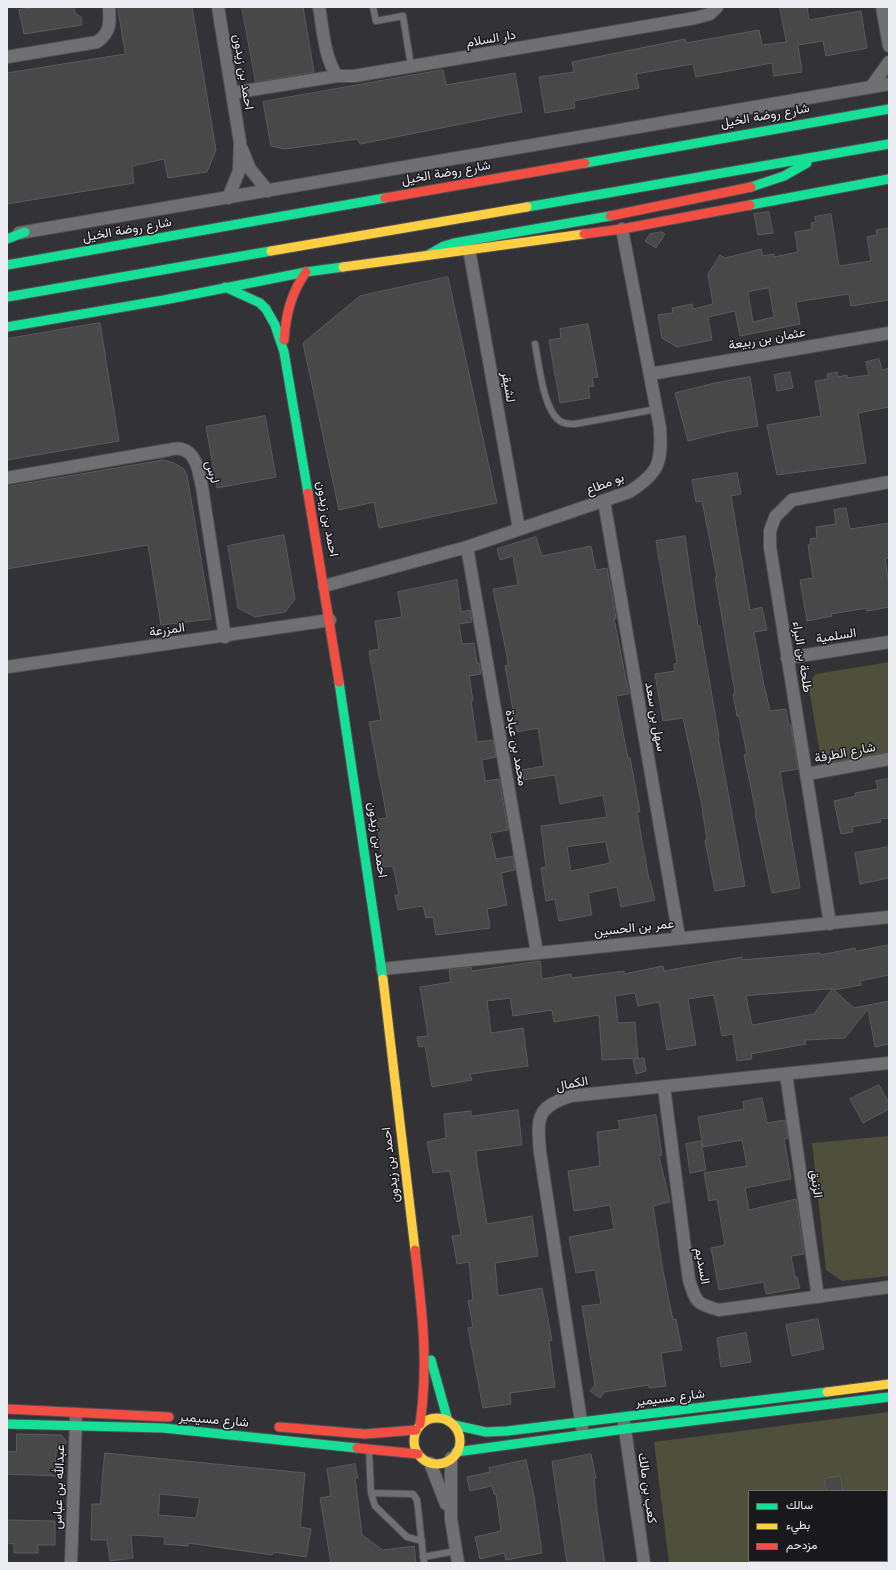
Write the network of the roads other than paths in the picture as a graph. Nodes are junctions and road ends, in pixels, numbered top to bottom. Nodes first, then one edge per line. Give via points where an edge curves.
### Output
1 (108, 7) edge
2 (218, 7) edge
3 (319, 7) edge
4 (374, 7) edge
5 (717, 7) edge
6 (882, 7) edge
7 (889, 46) edge
8 (7, 57) edge
9 (889, 62) edge
10 (411, 66) junction
11 (337, 76) junction
12 (889, 84) edge
13 (871, 87) junction
14 (232, 93) junction
15 (889, 108) edge
16 (240, 142) junction
17 (889, 144) edge
18 (814, 157) junction
19 (889, 179) edge
20 (268, 192) junction
21 (228, 198) junction
22 (622, 229) junction
23 (25, 232) junction
24 (7, 235) edge
25 (7, 240) edge
26 (469, 249) junction
27 (428, 255) junction
28 (7, 265) edge
29 (306, 272) junction
30 (225, 288) junction
31 (7, 297) edge
32 (7, 327) edge
33 (889, 333) edge
34 (535, 344) dead end
35 (284, 352) junction
36 (650, 374) junction
37 (657, 409) junction
38 (7, 478) edge
39 (889, 482) edge
40 (604, 500) junction
41 (519, 529) junction
42 (467, 547) junction
43 (324, 586) junction
44 (330, 620) junction
45 (225, 637) junction
46 (889, 642) edge
47 (788, 658) junction
48 (7, 667) edge
49 (889, 759) edge
50 (807, 774) junction
51 (889, 917) edge
52 (830, 924) junction
53 (679, 937) junction
54 (537, 953) junction
55 (382, 969) junction
56 (889, 1063) edge
57 (786, 1074) junction
58 (664, 1087) junction
59 (889, 1287) edge
60 (818, 1297) junction
61 (425, 1334) junction
62 (889, 1384) edge
63 (850, 1389) junction
64 (889, 1397) edge
65 (851, 1402) junction
66 (7, 1410) edge
67 (76, 1412) junction
68 (623, 1417) junction
69 (180, 1418) dead end
70 (581, 1422) junction
71 (451, 1423) junction
72 (7, 1424) edge
73 (75, 1426) junction
74 (267, 1426) dead end
75 (418, 1427) junction
76 (625, 1429) junction
77 (369, 1434) junction
78 (583, 1435) junction
79 (369, 1449) junction
80 (418, 1454) junction
81 (454, 1455) junction
82 (430, 1463) junction
83 (371, 1493) junction
84 (451, 1519) junction
85 (422, 1541) junction
86 (456, 1551) junction
87 (423, 1560) edge
88 (70, 1563) edge
89 (458, 1563) edge
90 (644, 1563) edge

1 - 8 street via 110,22 105,36 97,42
2 - 14 street, احمد بن زيدون
3 - 11 street via 328,58
4 - 10 lane via 376,21 403,16
5 - 10 street, دار السلام via 710,14 695,18
6 - 7 street
9 - 13 street
10 - 11 street, دار السلام via 354,76
11 - 14 street, دار السلام
12 - 13 street, شارع روضة الخيل
13 - 20 street, شارع روضة الخيل
14 - 16 street, احمد بن زيدون
15 - 28 street, شارع روضة الخيل
16 - 20 street, احمد بن زيدون via 250,169
16 - 21 street, احمد بن زيدون via 239,171
17 - 18 street
18 - 27 street via 790,174 760,185 618,216 454,243
18 - 31 street
19 - 22 street
20 - 21 street, شارع روضة الخيل
21 - 23 street, شارع روضة الخيل
22 - 26 street
22 - 36 street, بو مطاع
23 - 24 street, شارع روضة الخيل
23 - 25 street
26 - 27 street
26 - 41 street, لشيقر
27 - 29 street
29 - 30 street
29 - 35 street, احمد بن زيدون via 295,286 290,301
30 - 32 street
30 - 35 street, احمد بن زيدون via 266,308 274,321
33 - 36 street, عثمان بن ربيعة
34 - 37 lane via 547,400 552,413 560,421 575,424
35 - 43 street, احمد بن زيدون
36 - 37 street, بو مطاع
37 - 40 street, بو مطاع via 661,450 656,468 646,481 629,492
38 - 45 street, لرس via 168,450 182,449 190,454 197,463 202,487
39 - 47 street, طلحة بن البراء via 792,500 775,517 770,531 770,547
40 - 41 street, بو مطاع
40 - 53 street, سهل بن سعد
41 - 42 street, بو مطاع
42 - 43 street, بو مطاع
42 - 54 street, محمد بن عبادة
43 - 44 street, احمد بن زيدون
44 - 45 street, المزرعة
44 - 55 street, احمد بن زيدون
45 - 48 street, المزرعة
46 - 47 street, السلمية
47 - 50 street, طلحة بن البراء
49 - 50 street, شارع الطرفة
50 - 52 street, طلحة بن البراء
51 - 52 street, عمر بن الحسين
52 - 53 street, عمر بن الحسين
53 - 54 street, عمر بن الحسين
54 - 55 street, عمر بن الحسين
55 - 61 street, احمد بن زيدون
56 - 57 street, الكمال
57 - 58 street, الكمال
57 - 60 street, الزنبق
58 - 60 street, السديم via 688,1280 695,1299 704,1306 719,1310
58 - 70 street, الكمال via 571,1096 554,1102 544,1110 538,1126
59 - 60 street, السديم
61 - 71 street, احمد بن زيدون
61 - 75 street, احمد بن زيدون via 425,1391
62 - 63 street, شارع مسيمير
63 - 65 street
63 - 68 street, شارع مسيمير
64 - 65 street, شارع مسيمير
65 - 76 street, شارع مسيمير
66 - 67 street, شارع مسيمير
67 - 69 street, شارع مسيمير
67 - 73 street, عبدالله بن عباس
68 - 70 street, شارع مسيمير
68 - 76 street, كعب بن مالك
70 - 71 street, شارع مسيمير via 486,1432
70 - 78 street, الكمال
71 - 75 street via 433,1418
71 - 81 street via 459,1438
72 - 73 street, شارع مسيمير
73 - 79 street, شارع مسيمير via 163,1428
73 - 88 street, عبدالله بن عباس
74 - 77 street, شارع مسيمير
75 - 77 street, شارع مسيمير via 394,1434
75 - 80 street via 414,1442
76 - 78 street, شارع مسيمير
76 - 90 street, كعب بن مالك
77 - 79 lane
78 - 81 street, شارع مسيمير
79 - 80 street, شارع مسيمير
79 - 83 lane
80 - 82 street
81 - 82 street via 445,1462
81 - 84 street
82 - 84 street
83 - 85 lane via 375,1506 408,1536
83 - 85 lane via 413,1494 417,1500
84 - 86 street
85 - 87 lane
86 - 87 lane
86 - 89 street

